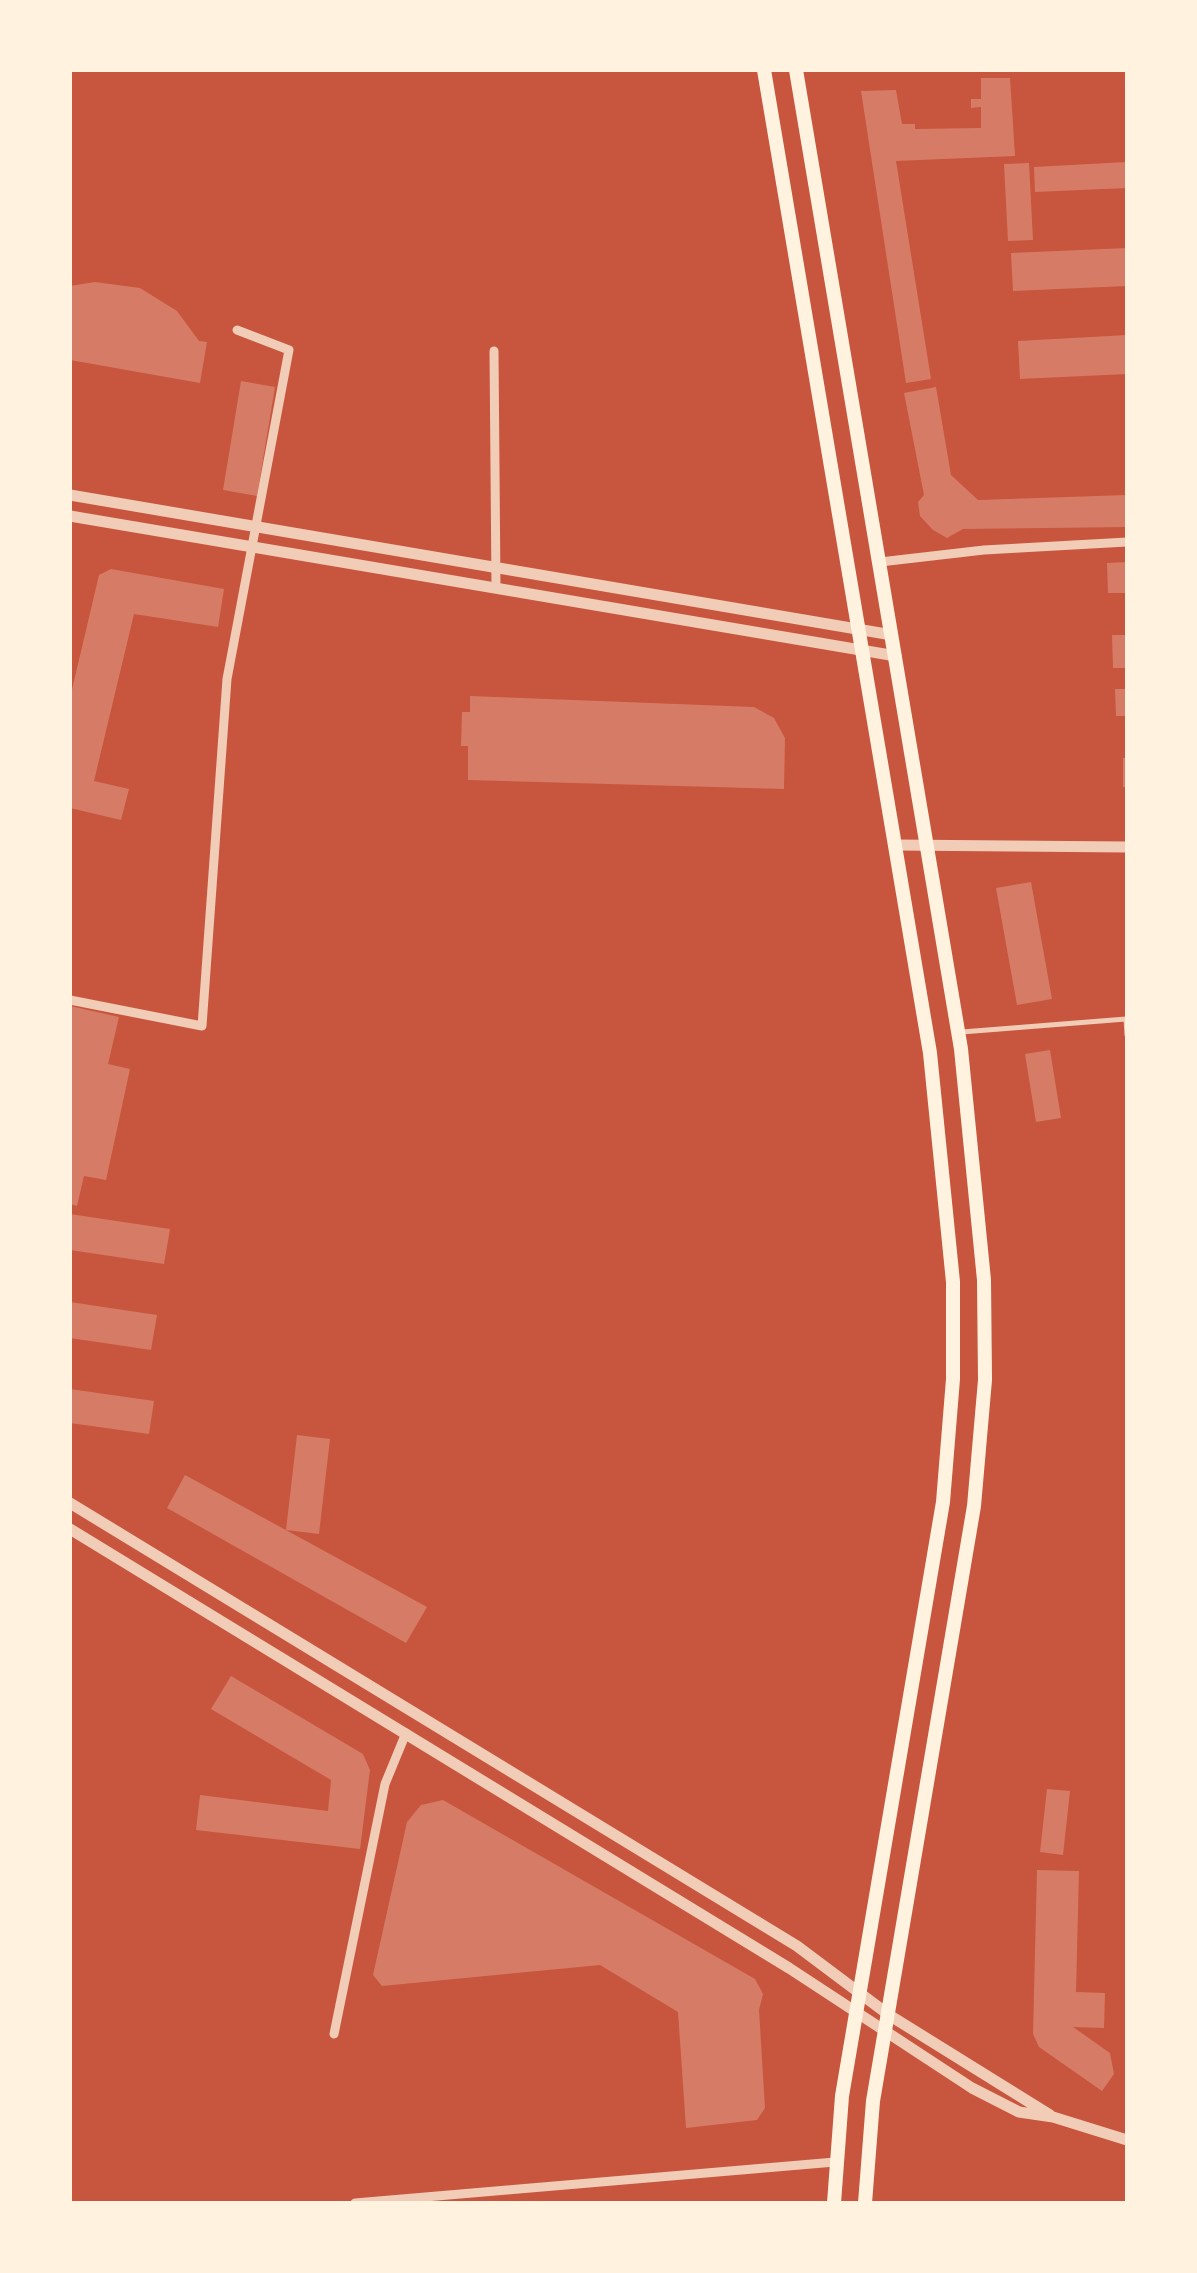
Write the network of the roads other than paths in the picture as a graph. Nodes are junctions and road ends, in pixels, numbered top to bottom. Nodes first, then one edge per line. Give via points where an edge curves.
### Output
1 (764, 70) edge
2 (796, 70) edge
3 (237, 330) dead end
4 (494, 352) dead end
5 (70, 495) edge
6 (70, 516) edge
7 (253, 526) junction
8 (1127, 542) edge
9 (248, 546) junction
10 (880, 562) junction
11 (496, 568) junction
12 (496, 588) junction
13 (859, 630) junction
14 (892, 635) junction
15 (863, 651) junction
16 (896, 656) junction
17 (895, 845) junction
18 (928, 845) junction
19 (1127, 847) edge
20 (70, 1000) edge
21 (1126, 1016) edge
22 (958, 1032) junction
23 (1127, 1035) edge
24 (70, 1503) edge
25 (70, 1529) edge
26 (406, 1733) junction
27 (860, 1995) junction
28 (857, 2014) junction
29 (889, 2015) junction
30 (334, 2034) dead end
31 (885, 2034) junction
32 (1053, 2117) junction
33 (1127, 2140) edge
34 (835, 2162) junction
35 (356, 2203) edge
36 (834, 2203) edge
37 (866, 2203) edge

1 - 13 main road
2 - 10 main road
3 - 7 street via 289,350
4 - 11 street
5 - 7 street
6 - 9 street
7 - 9 street
7 - 11 street
8 - 10 street
9 - 12 street
9 - 20 street via 218,757 202,1026
10 - 14 main road
11 - 12 street
11 - 13 street
12 - 15 street
13 - 14 street
13 - 15 main road
14 - 16 main road
15 - 16 street
15 - 17 main road
16 - 18 main road
17 - 18 street
17 - 27 main road via 938,1110 954,1364 943,1502
18 - 19 street
18 - 22 main road
21 - 22 lane
21 - 23 lane
22 - 29 main road via 984,1266 981,1440
24 - 27 street via 796,1946
25 - 26 street
26 - 28 street
26 - 30 street via 386,1784
27 - 28 main road
27 - 29 street
28 - 31 street
28 - 34 main road
29 - 31 main road
29 - 32 street
31 - 32 street via 1019,2112
31 - 37 main road
32 - 33 street
34 - 35 street
34 - 36 main road

